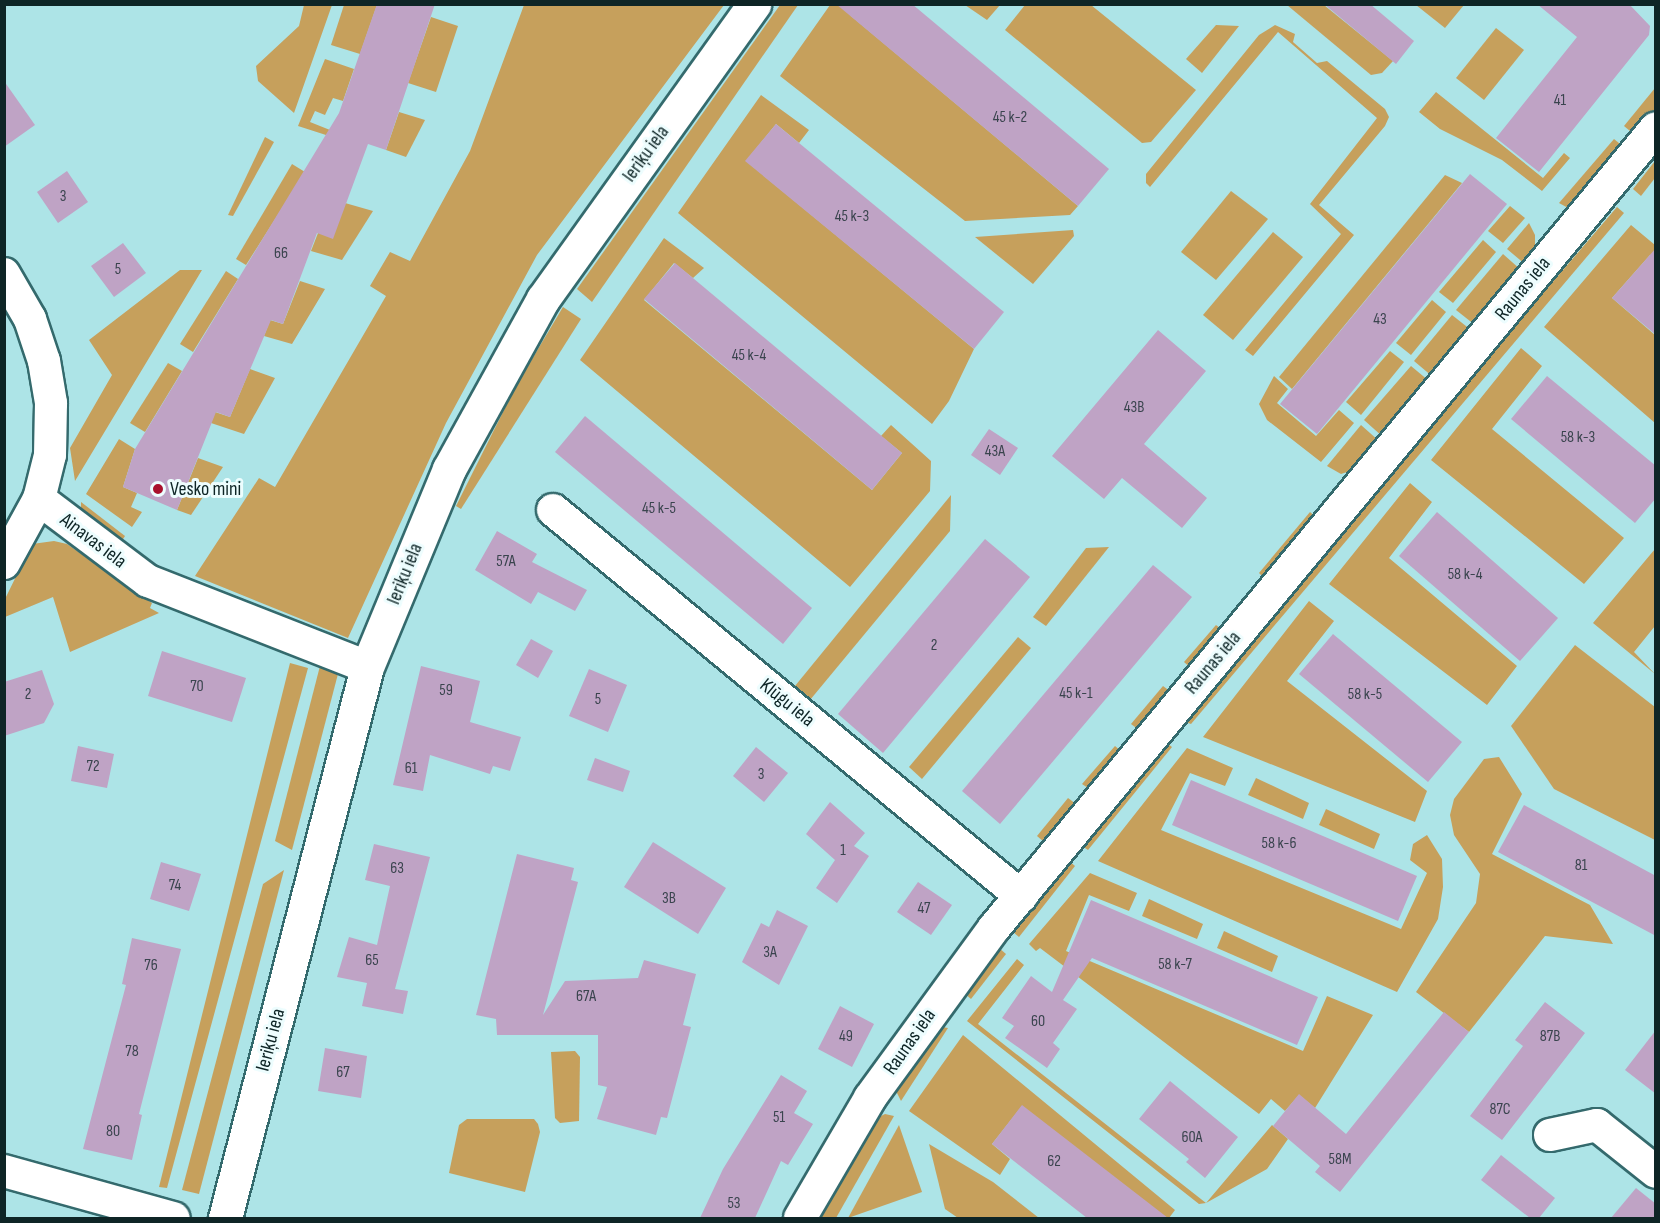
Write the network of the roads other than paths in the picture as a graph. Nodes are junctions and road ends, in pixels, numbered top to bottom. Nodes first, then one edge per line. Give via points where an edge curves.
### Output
1 (754, 4) edge
2 (1656, 128) edge
3 (4, 274) edge
4 (39, 499) junction
5 (553, 510) dead end
6 (4, 563) edge
7 (367, 667) junction
8 (1021, 896) junction
9 (1550, 1135) dead end
10 (4, 1171) edge
11 (1656, 1172) edge
12 (174, 1218) edge
13 (225, 1218) edge
14 (800, 1218) edge

1 - 7 street, Ieriķu iela via 543,299 448,469
2 - 8 street, Raunas iela
3 - 4 street via 30,319 44,361 51,403 50,455
4 - 6 street
4 - 7 street, Ainavas iela via 148,581
5 - 8 street, Klūgu iela
7 - 13 street, Ieriķu iela
8 - 14 street, Raunas iela via 870,1098
9 - 11 street via 1597,1125
10 - 12 street

